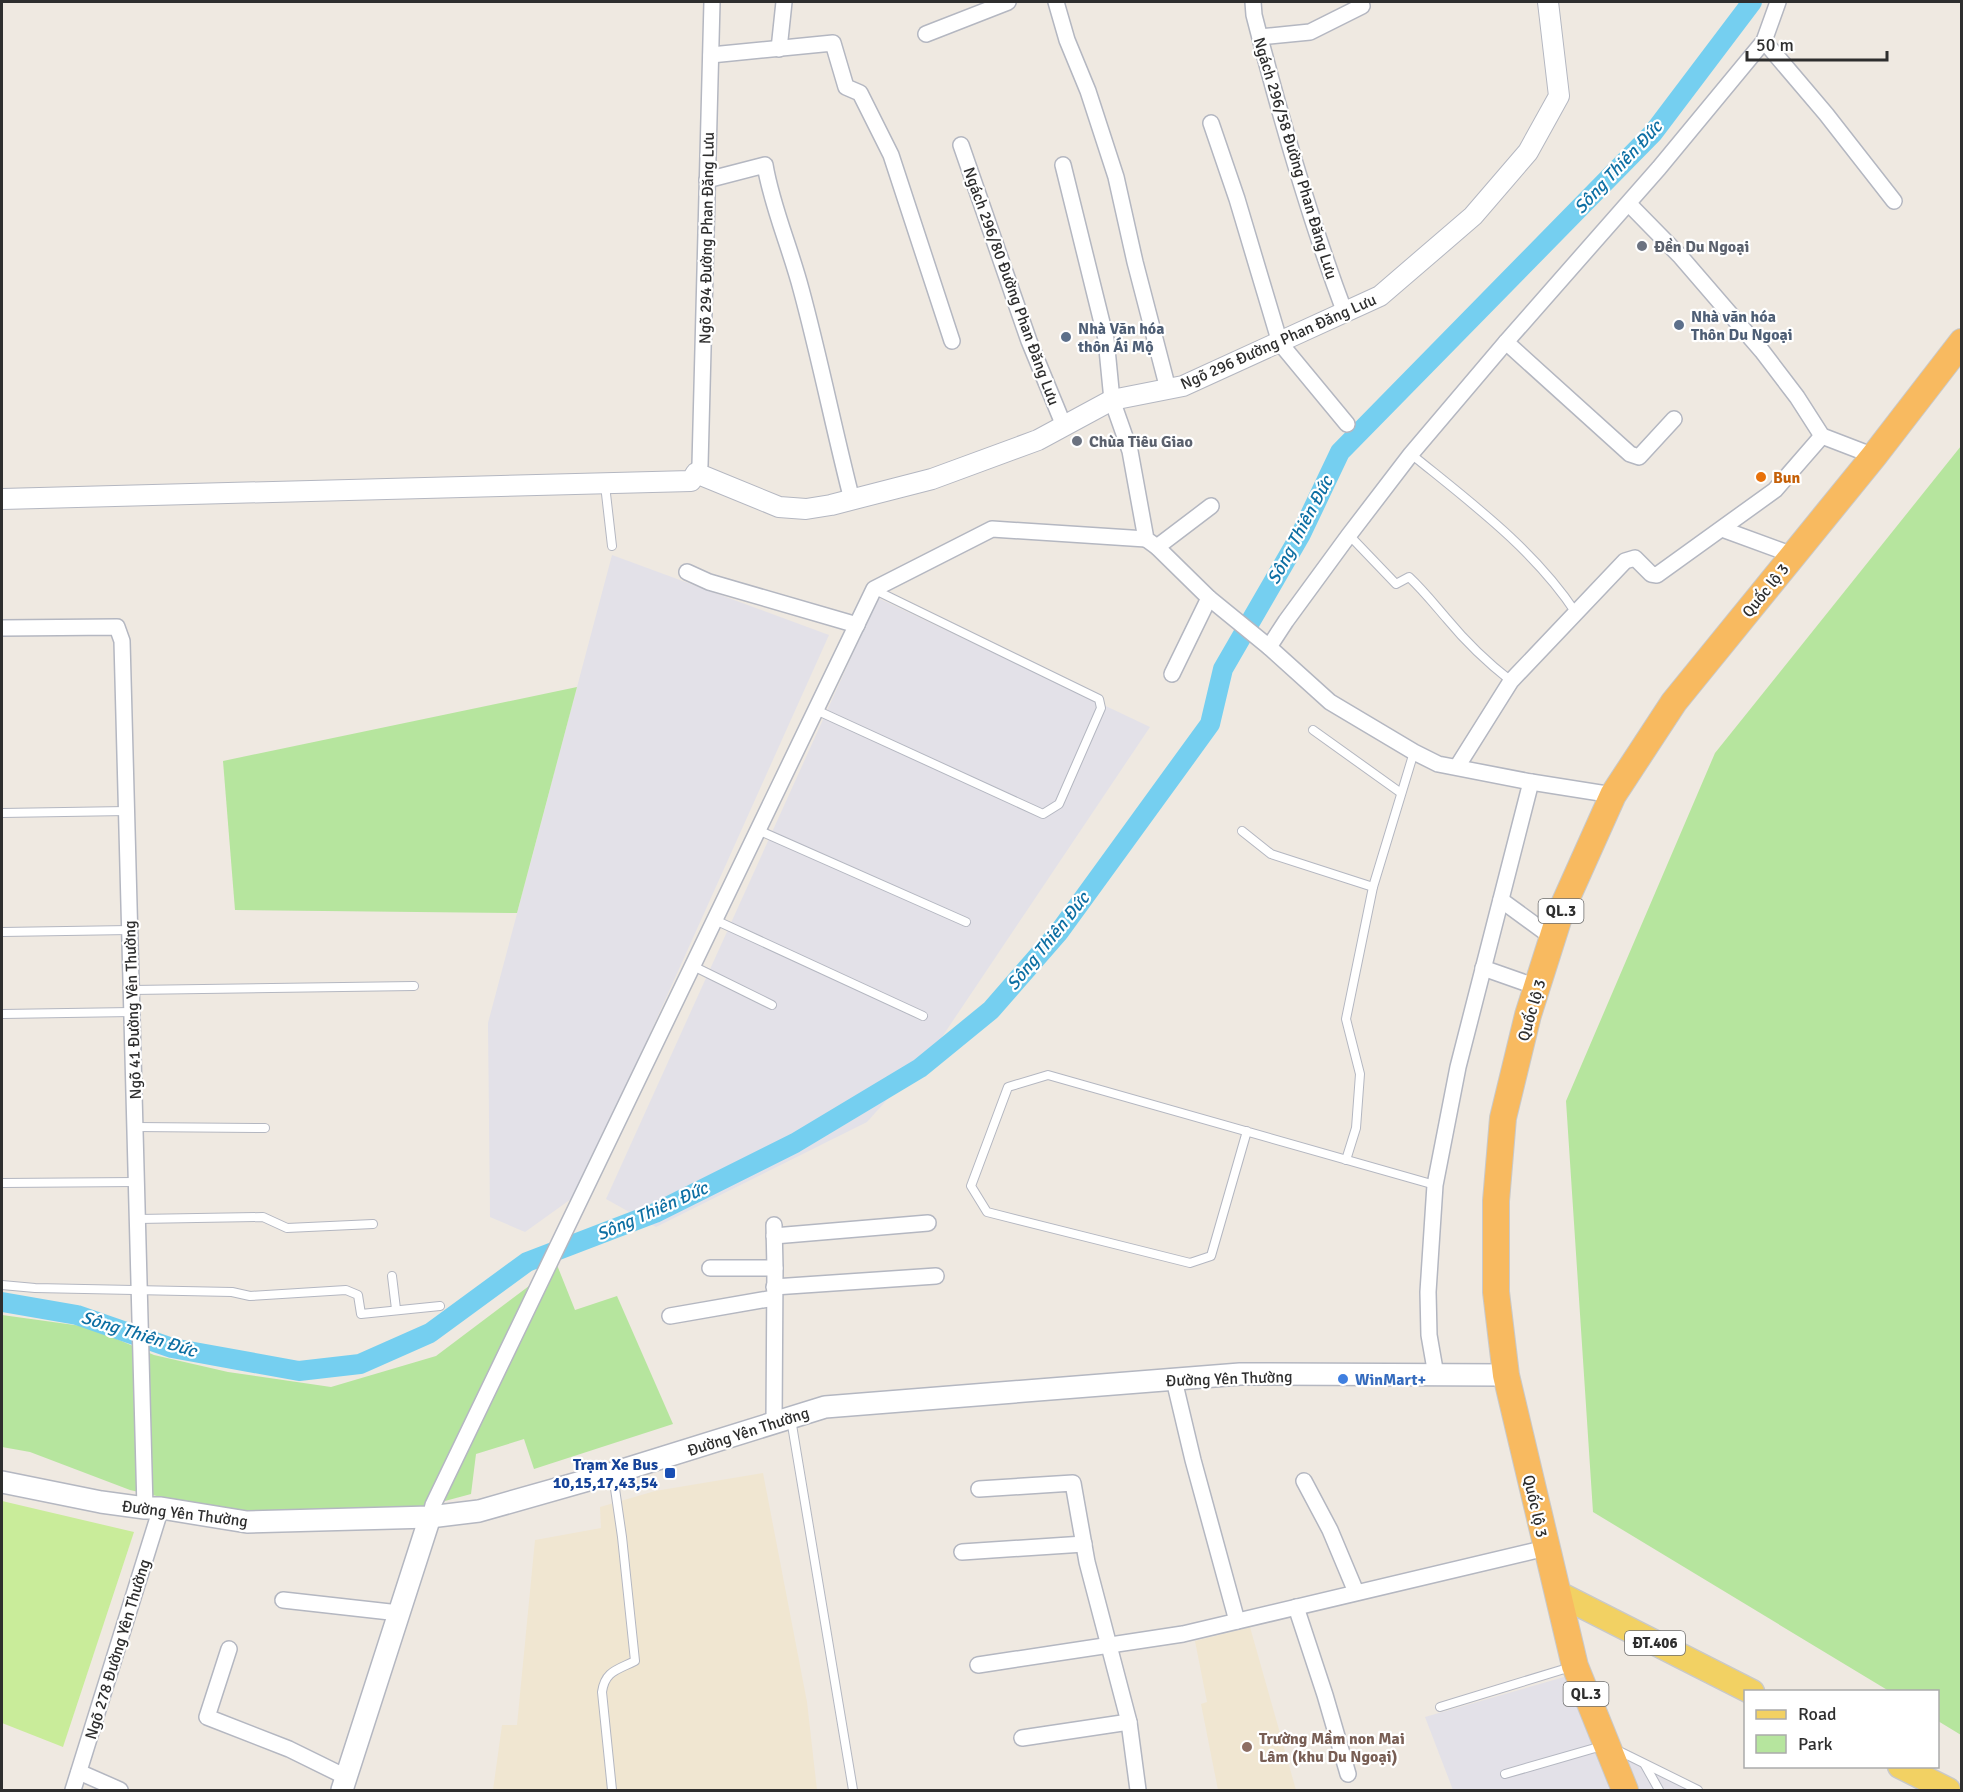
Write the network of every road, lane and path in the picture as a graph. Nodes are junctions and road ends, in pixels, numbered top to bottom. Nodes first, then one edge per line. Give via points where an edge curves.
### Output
1 (712, 2) edge
2 (784, 2) edge
3 (1008, 2) edge
4 (1056, 2) edge
5 (1253, 2) edge
6 (1548, 2) edge
7 (1778, 2) edge
8 (1362, 6) dead end
9 (926, 34) dead end
10 (1260, 37) junction
11 (1764, 41) junction
12 (779, 49) junction
13 (711, 55) junction
14 (1211, 123) dead end
15 (961, 145) dead end
16 (1063, 165) dead end
17 (707, 180) junction
18 (1894, 201) dead end
19 (1629, 204) junction
20 (1344, 313) junction
21 (952, 341) dead end
22 (1506, 342) junction
23 (1962, 342) edge
24 (1280, 343) junction
25 (1168, 389) junction
26 (1112, 400) junction
27 (1674, 419) dead end
28 (1347, 424) dead end
29 (1064, 426) junction
30 (1822, 436) junction
31 (1412, 454) junction
32 (1874, 456) junction
33 (696, 472) junction
34 (605, 483) junction
35 (2, 499) edge
36 (852, 500) junction
37 (1211, 506) dead end
38 (1722, 529) junction
39 (1349, 535) junction
40 (1151, 543) junction
41 (612, 546) dead end
42 (1793, 555) junction
43 (687, 572) dead end
44 (874, 590) junction
45 (1212, 601) junction
46 (1576, 613) junction
47 (857, 625) junction
48 (2, 628) edge
49 (1268, 646) junction
50 (1172, 674) dead end
51 (1511, 681) junction
52 (816, 710) junction
53 (1313, 730) dead end
54 (1414, 752) junction
55 (1457, 767) junction
56 (1531, 782) junction
57 (1401, 793) junction
58 (1613, 795) junction
59 (127, 812) junction
60 (2, 813) edge
61 (758, 830) junction
62 (1242, 831) dead end
63 (1373, 887) junction
64 (1501, 900) junction
65 (715, 920) junction
66 (966, 922) dead end
67 (130, 930) junction
68 (2, 932) edge
69 (1553, 938) junction
70 (693, 966) junction
71 (1484, 968) junction
72 (414, 986) dead end
73 (1537, 987) junction
74 (132, 990) junction
75 (772, 1005) dead end
76 (132, 1012) junction
77 (2, 1014) edge
78 (923, 1016) dead end
79 (135, 1127) junction
80 (264, 1128) dead end
81 (1247, 1131) junction
82 (1346, 1160) junction
83 (136, 1182) junction
84 (2, 1183) edge
85 (1435, 1185) junction
86 (138, 1219) junction
87 (928, 1223) dead end
88 (373, 1224) dead end
89 (710, 1268) dead end
90 (775, 1268) junction
91 (392, 1276) dead end
92 (936, 1276) dead end
93 (2, 1285) edge
94 (139, 1291) junction
95 (774, 1293) junction
96 (440, 1306) dead end
97 (396, 1309) junction
98 (670, 1316) dead end
99 (1436, 1375) junction
100 (1506, 1375) junction
101 (1174, 1380) junction
102 (782, 1420) junction
103 (613, 1473) junction
104 (1304, 1481) dead end
105 (2, 1482) edge
106 (979, 1489) dead end
107 (153, 1508) junction
108 (430, 1517) junction
109 (1084, 1544) junction
110 (1546, 1548) junction
111 (962, 1552) dead end
112 (1356, 1592) junction
113 (1559, 1594) junction
114 (283, 1600) dead end
115 (1296, 1606) junction
116 (399, 1612) junction
117 (1237, 1621) junction
118 (1110, 1645) junction
119 (229, 1649) dead end
120 (978, 1665) dead end
121 (1575, 1666) junction
122 (1748, 1690) edge
123 (1440, 1707) dead end
124 (1129, 1722) junction
125 (1022, 1738) dead end
126 (1607, 1745) junction
127 (1645, 1765) junction
128 (1902, 1768) edge
129 (79, 1772) junction
130 (1348, 1774) dead end
131 (1505, 1774) dead end
132 (344, 1784) edge
133 (73, 1791) edge
134 (120, 1791) edge
135 (612, 1791) edge
136 (853, 1791) edge
137 (1138, 1791) edge
138 (1625, 1791) edge
139 (1659, 1791) edge
140 (1698, 1791) edge
141 (1948, 1791) edge

1 - 13 street, Ngõ 294 Đường Phan Đăng Lưu
2 - 12 street
3 - 9 street
4 - 25 street via 1116,177
5 - 10 street, Ngách 296/58 Đường Phan Đăng Lưu
6 - 20 street, Ngõ 296 Đường Phan Đăng Lưu via 1559,96 1528,152 1473,216 1380,296
7 - 11 street
8 - 10 street via 1310,32
10 - 20 street, Ngách 296/58 Đường Phan Đăng Lưu via 1320,249
11 - 18 street
11 - 19 street
12 - 13 street
12 - 21 street via 833,43 846,87 860,93 891,155
13 - 17 street, Ngõ 294 Đường Phan Đăng Lưu
14 - 24 street
15 - 29 street, Ngách 296/80 Đường Phan Đăng Lưu via 1029,341
16 - 26 street via 1106,339
17 - 33 street, Ngõ 294 Đường Phan Đăng Lưu via 700,465
17 - 36 street via 765,165 801,288
19 - 22 street
19 - 30 street via 1681,257 1762,351
20 - 24 street, Ngõ 296 Đường Phan Đăng Lưu
22 - 27 street via 1629,454 1639,457
22 - 31 street
23 - 32 highway, Quốc lộ 3 / QL.3
24 - 25 street, Ngõ 296 Đường Phan Đăng Lưu
24 - 28 street
25 - 26 street, Ngõ 296 Đường Phan Đăng Lưu
26 - 29 street, Ngõ 296 Đường Phan Đăng Lưu
26 - 40 street via 1130,451
29 - 36 street, Ngõ 296 Đường Phan Đăng Lưu via 1038,440 932,479
30 - 32 street
30 - 38 street via 1775,490
31 - 39 street
31 - 46 lane via 1529,554
32 - 42 highway, Quốc lộ 3 / QL.3
33 - 34 street via 690,481
33 - 36 street, Ngõ 296 Đường Phan Đăng Lưu via 779,507 806,509
34 - 35 street
34 - 41 lane
37 - 40 street
38 - 42 street
38 - 46 street via 1658,575 1651,574 1635,558 1625,561
39 - 49 street
39 - 51 lane via 1396,584 1409,577 1491,665
40 - 44 street via 992,529
40 - 45 street
42 - 58 highway, Quốc lộ 3 / QL.3 via 1674,702
43 - 47 street
44 - 47 street
44 - 52 lane via 1099,699 1101,708 1059,804 1043,814
45 - 49 street
45 - 50 street
46 - 51 street
47 - 52 street
48 - 59 street, Ngõ 41 Đường Yên Thường via 117,627 122,641
49 - 54 street via 1330,702
51 - 55 street
52 - 61 street
53 - 57 lane
54 - 55 street via 1438,764
54 - 57 lane
55 - 56 street
56 - 58 street
56 - 64 street
57 - 63 lane
58 - 69 highway, Quốc lộ 3 / QL.3
59 - 60 lane
59 - 67 street, Ngõ 41 Đường Yên Thường
61 - 65 street
61 - 66 lane
62 - 63 lane via 1271,854
63 - 82 lane via 1346,1019 1360,1074 1356,1128
64 - 69 street
64 - 71 street
65 - 70 street
65 - 78 lane
67 - 68 lane
67 - 74 street, Ngõ 41 Đường Yên Thường
69 - 73 highway, Quốc lộ 3 / QL.3
70 - 75 lane
70 - 108 street
71 - 73 street
71 - 85 street via 1458,1067
72 - 74 lane
73 - 100 highway, Quốc lộ 3 / QL.3 via 1503,1118 1496,1201 1496,1292
74 - 76 street, Ngõ 41 Đường Yên Thường
76 - 77 lane
76 - 79 street, Ngõ 41 Đường Yên Thường
79 - 80 lane
79 - 83 street, Ngõ 41 Đường Yên Thường
81 - 81 lane via 1048,1075 1008,1087 971,1186 987,1212 1190,1263 1211,1256
81 - 82 lane
82 - 85 lane
83 - 84 lane
83 - 86 street, Ngõ 41 Đường Yên Thường
85 - 99 street via 1428,1292 1429,1335
86 - 88 lane via 263,1217 287,1228
86 - 94 street, Ngõ 41 Đường Yên Thường
87 - 90 street via 774,1230
89 - 90 street
90 - 95 street
91 - 97 lane
92 - 95 street
93 - 94 lane
94 - 97 lane via 232,1292 250,1296 346,1290 358,1295 361,1314
94 - 107 street, Ngõ 41 Đường Yên Thường
95 - 98 street
95 - 102 street
96 - 97 lane
99 - 100 main road, Đường Yên Thường
99 - 101 main road, Đường Yên Thường via 1240,1374
100 - 110 highway, Quốc lộ 3 / QL.3
101 - 102 main road, Đường Yên Thường via 825,1407
101 - 117 street
102 - 103 main road, Đường Yên Thường
102 - 136 lane
103 - 108 main road, Đường Yên Thường via 479,1511
103 - 135 lane via 635,1660 604,1680
104 - 112 street
105 - 107 main road, Đường Yên Thường via 100,1502
106 - 109 street via 1072,1484
107 - 108 main road, Đường Yên Thường via 247,1522
107 - 129 street, Ngõ 278 Đường Yên Thường
108 - 116 main road
109 - 111 street
109 - 118 street
110 - 112 street
110 - 113 highway, Quốc lộ 3 / QL.3
112 - 115 street
113 - 121 highway, Quốc lộ 3 / QL.3
113 - 122 main road, ĐT.406
114 - 116 street
115 - 117 street
115 - 130 street
116 - 132 main road
117 - 118 street
118 - 120 street
118 - 124 street
119 - 132 street via 207,1717 289,1749
121 - 123 lane
121 - 126 highway, Quốc lộ 3 / QL.3
124 - 125 street
124 - 137 street
126 - 127 lane
126 - 131 lane
126 - 138 highway, Quốc lộ 3 / QL.3
127 - 139 lane
127 - 140 lane
128 - 141 main road
129 - 133 street, Ngõ 278 Đường Yên Thường
129 - 134 street

